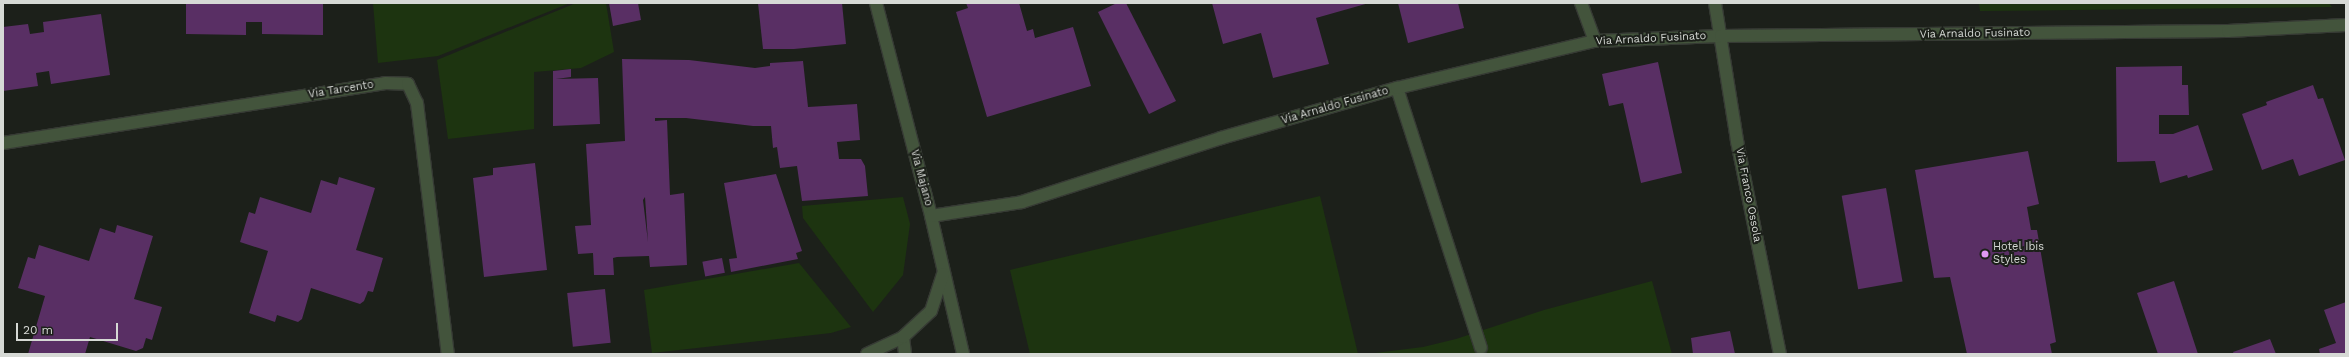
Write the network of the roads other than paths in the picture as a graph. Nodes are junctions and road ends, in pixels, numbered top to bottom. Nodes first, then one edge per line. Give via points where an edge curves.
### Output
1 (876, 3) edge
2 (1581, 3) edge
3 (1715, 3) edge
4 (2346, 25) edge
5 (1721, 36) junction
6 (1595, 41) junction
7 (1397, 88) junction
8 (3, 142) edge
9 (931, 216) junction
10 (944, 273) junction
11 (903, 337) junction
12 (1481, 348) dead end
13 (448, 354) edge
14 (867, 354) edge
15 (905, 354) edge
16 (963, 354) edge
17 (1780, 354) edge

1 - 9 street, Via Majano
2 - 6 street
3 - 5 street, Via Franco Ossola
4 - 5 street, Via Arnaldo Fusinato via 2228,31
5 - 6 street, Via Arnaldo Fusinato
5 - 17 street, Via Franco Ossola via 1737,141
6 - 7 street, Via Arnaldo Fusinato
7 - 9 street, Via Arnaldo Fusinato via 1221,138 1022,202
7 - 12 street
8 - 13 street, Via Tarcento via 385,83 408,84 416,104
9 - 10 street, Via Majano
10 - 11 street via 931,311
10 - 16 street, Via Majano
11 - 14 street
11 - 15 street

